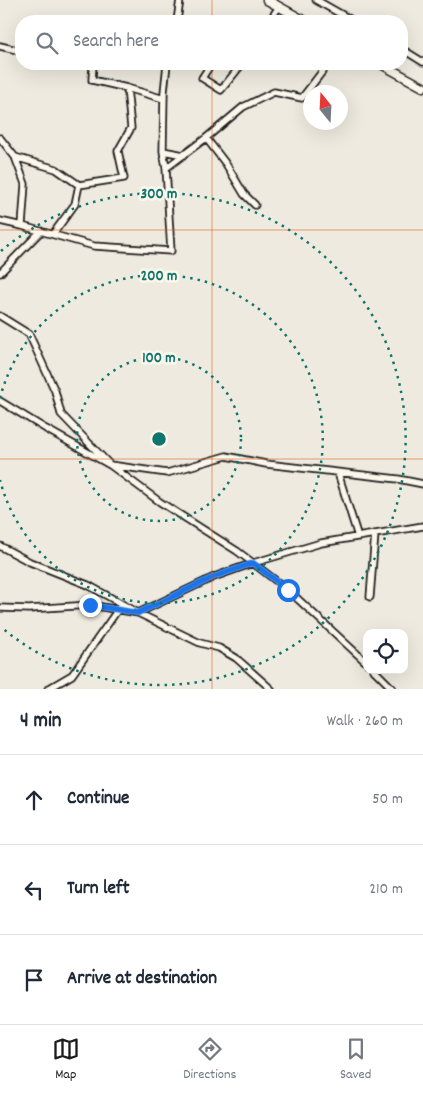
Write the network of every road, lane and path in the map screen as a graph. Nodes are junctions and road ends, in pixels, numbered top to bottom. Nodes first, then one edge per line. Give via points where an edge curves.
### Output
1 (180, 0) edge
2 (267, 0) edge
3 (316, 0) edge
4 (279, 6) junction
5 (178, 15) edge
6 (273, 15) edge
7 (295, 15) edge
8 (342, 15) edge
9 (0, 46) edge
10 (15, 50) edge
11 (408, 53) edge
12 (423, 62) edge
13 (92, 70) edge
14 (166, 70) edge
15 (207, 70) edge
16 (237, 70) edge
17 (323, 70) edge
18 (392, 70) edge
19 (423, 87) edge
20 (127, 88) junction
21 (164, 99) junction
22 (0, 138) edge
23 (206, 138) junction
24 (0, 147) edge
25 (8, 147) junction
26 (163, 150) junction
27 (184, 155) junction
28 (15, 156) junction
29 (166, 168) junction
30 (79, 185) junction
31 (255, 205) dead end
32 (0, 221) edge
33 (22, 226) junction
34 (41, 231) junction
35 (53, 234) junction
36 (0, 273) edge
37 (0, 316) edge
38 (0, 400) edge
39 (110, 465) junction
40 (338, 473) junction
41 (423, 484) edge
42 (423, 526) edge
43 (375, 534) junction
44 (358, 537) junction
45 (0, 546) edge
46 (253, 563) junction
47 (370, 597) dead end
48 (120, 607) junction
49 (0, 608) edge
50 (138, 613) junction
51 (363, 659) edge
52 (378, 674) edge
53 (48, 689) edge
54 (271, 689) edge
55 (393, 689) edge

1 - 5 street
2 - 4 main road
3 - 8 street
4 - 6 street
4 - 7 main road
9 - 10 street
11 - 12 street
13 - 20 street via 92,80
14 - 21 street
15 - 16 street via 202,78 221,90
17 - 23 street via 302,98 274,92 243,107
18 - 19 main road
20 - 21 street
20 - 30 street via 131,128 118,151 124,178
21 - 26 street
22 - 25 street
23 - 27 street
23 - 31 street
24 - 25 street
25 - 28 street
26 - 27 street
26 - 29 street
27 - 29 street
28 - 30 street via 56,169
28 - 33 street via 24,184
29 - 35 street via 171,251 94,246
30 - 35 street via 75,204
32 - 33 street
33 - 34 street
34 - 35 street
34 - 36 street
37 - 39 street via 29,334 55,390 61,414
38 - 39 street
39 - 40 street via 167,473 226,456
39 - 46 street
40 - 41 street
40 - 44 street
42 - 43 street
43 - 44 street
43 - 47 street
44 - 46 street via 321,543
45 - 48 street via 88,585
46 - 50 street via 214,577
46 - 51 street via 303,603
48 - 49 street
48 - 50 street
48 - 53 street via 72,675
50 - 54 street via 200,643 219,648 236,658
52 - 55 street

